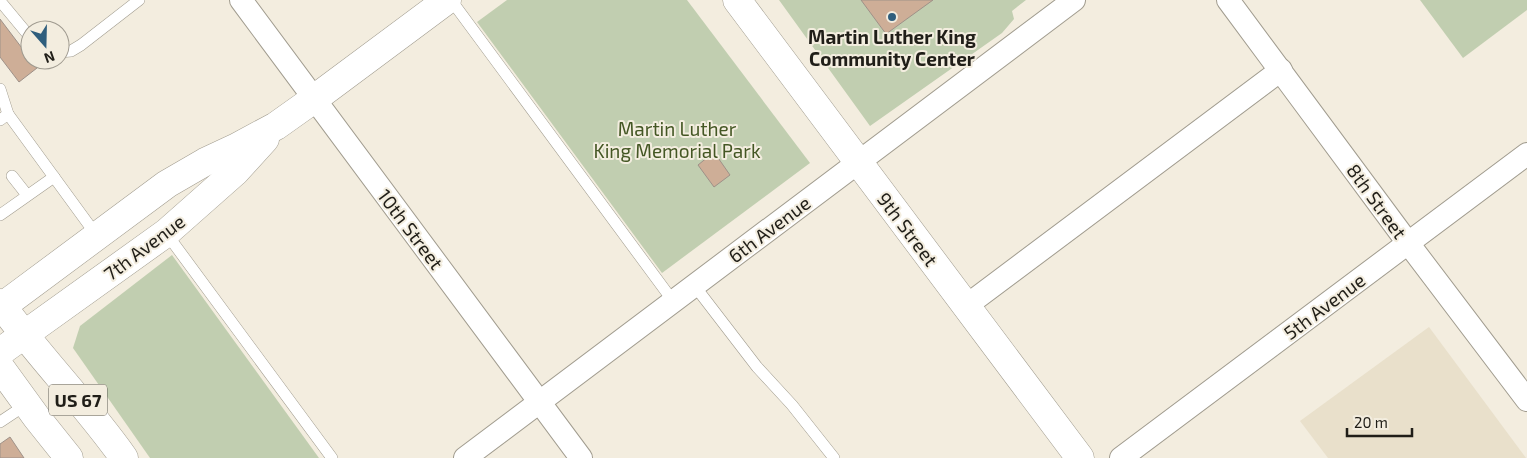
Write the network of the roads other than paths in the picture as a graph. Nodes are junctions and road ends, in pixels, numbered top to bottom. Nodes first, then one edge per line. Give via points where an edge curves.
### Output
1 (139, 0) edge
2 (240, 0) edge
3 (447, 0) edge
4 (451, 0) edge
5 (737, 0) edge
6 (1074, 0) edge
7 (1228, 0) edge
8 (0, 1) edge
9 (20, 24) edge
10 (70, 51) edge
11 (1281, 70) junction
12 (1, 95) edge
13 (314, 99) junction
14 (4, 117) edge
15 (276, 126) junction
16 (1527, 154) edge
17 (858, 162) junction
18 (12, 176) dead end
19 (54, 177) junction
20 (27, 196) junction
21 (0, 215) edge
22 (166, 233) junction
23 (97, 236) junction
24 (1408, 243) junction
25 (694, 285) junction
26 (673, 301) junction
27 (1, 306) edge
28 (966, 306) junction
29 (24, 335) junction
30 (0, 352) edge
31 (0, 368) edge
32 (1527, 400) edge
33 (539, 402) junction
34 (28, 404) junction
35 (0, 422) edge
36 (69, 458) edge
37 (124, 458) edge
38 (332, 458) edge
39 (465, 458) edge
40 (581, 458) edge
41 (834, 458) edge
42 (1080, 458) edge
43 (1121, 458) edge

1 - 10 lane
2 - 13 street, 10th Street
3 - 13 street, 7th Avenue
4 - 26 lane
5 - 17 street, 9th Street
6 - 17 street, 6th Avenue
7 - 11 street, 8th Street
8 - 9 lane
11 - 24 street, 8th Street
11 - 28 street
12 - 14 lane
13 - 15 street, 7th Avenue
13 - 33 street, 10th Street
14 - 19 lane
15 - 22 street, 7th Avenue via 235,172
15 - 23 street, 7th Avenue via 167,184
16 - 24 street, 5th Avenue
17 - 25 street, 6th Avenue
17 - 28 street, 9th Street
18 - 20 lane
19 - 20 lane
19 - 23 lane
20 - 21 lane
22 - 29 street, 7th Avenue
22 - 38 lane
23 - 27 street, 7th Avenue
24 - 32 street, 8th Street
24 - 43 street, 5th Avenue
25 - 26 street, 6th Avenue
25 - 41 lane via 757,368 792,405
26 - 33 street, 6th Avenue
27 - 29 street, US 67
28 - 42 street, 9th Street
29 - 30 street, 7th Avenue
29 - 37 street, US 67
31 - 34 street, US 67
33 - 39 street, 6th Avenue
33 - 40 street, 10th Street
34 - 35 lane
34 - 36 street, US 67

